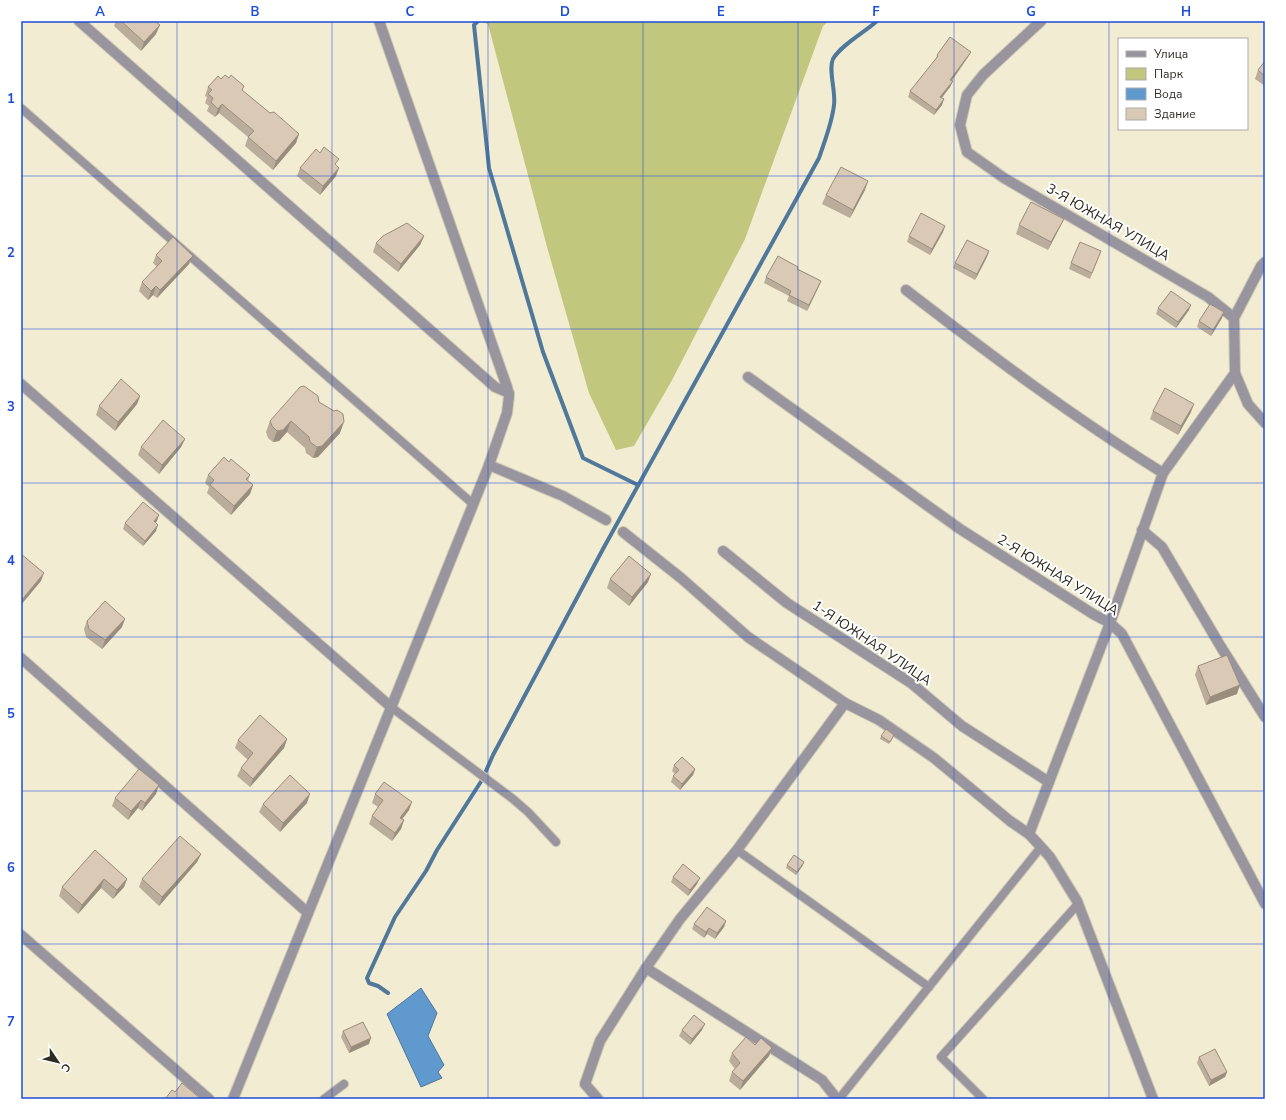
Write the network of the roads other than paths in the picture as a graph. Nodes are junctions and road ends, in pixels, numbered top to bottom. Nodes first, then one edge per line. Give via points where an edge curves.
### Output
1 (79, 21) edge
2 (379, 21) edge
3 (1041, 21) edge
4 (21, 108) edge
5 (1265, 262) edge
6 (906, 290) dead end
7 (1234, 318) junction
8 (1235, 373) junction
9 (748, 377) dead end
10 (21, 384) edge
11 (509, 393) junction
12 (1265, 423) edge
13 (489, 465) junction
14 (1163, 473) junction
15 (473, 504) junction
16 (606, 520) dead end
17 (1142, 530) junction
18 (624, 532) dead end
19 (722, 551) dead end
20 (1110, 623) junction
21 (21, 658) edge
22 (845, 703) junction
23 (391, 707) junction
24 (1265, 717) edge
25 (1049, 782) junction
26 (1029, 834) junction
27 (556, 842) dead end
28 (1041, 847) junction
29 (736, 850) junction
30 (1078, 904) junction
31 (1265, 904) edge
32 (308, 913) junction
33 (21, 936) edge
34 (646, 968) junction
35 (929, 987) junction
36 (344, 1084) dead end
37 (209, 1099) edge
38 (233, 1099) edge
39 (324, 1099) edge
40 (598, 1099) edge
41 (838, 1099) edge
42 (983, 1099) edge
43 (1153, 1099) edge

1 - 11 street via 491,384
2 - 11 street
3 - 7 street, 3-Я ЮЖНАЯ УЛИЦА via 983,75 967,96 960,126 966,152 1004,178 1208,297
4 - 15 lane
5 - 7 street
6 - 14 street via 1080,419
7 - 8 street
8 - 12 street via 1248,404
8 - 14 street
9 - 20 street, 2-Я ЮЖНАЯ УЛИЦА via 960,529
10 - 23 street
11 - 13 street via 508,413
13 - 15 street
13 - 16 street via 563,496
14 - 17 street
15 - 23 street
17 - 20 street
17 - 24 street via 1162,547
18 - 22 street via 748,637
19 - 25 street, 1-Я ЮЖНАЯ УЛИЦА via 787,603 911,683 962,726
20 - 25 street
20 - 31 street, 2-Я ЮЖНАЯ УЛИЦА via 1122,634
21 - 32 street
22 - 26 street via 879,720 934,758
22 - 29 street
23 - 27 lane via 513,799
23 - 32 street
25 - 26 street
26 - 28 street
28 - 30 street via 1050,857
28 - 35 lane
29 - 34 street via 680,918
29 - 35 lane
30 - 42 lane via 941,1057
30 - 43 street
32 - 38 street
33 - 37 street
34 - 40 street via 600,1041 585,1084
34 - 41 street via 822,1080
35 - 41 lane
36 - 39 lane

